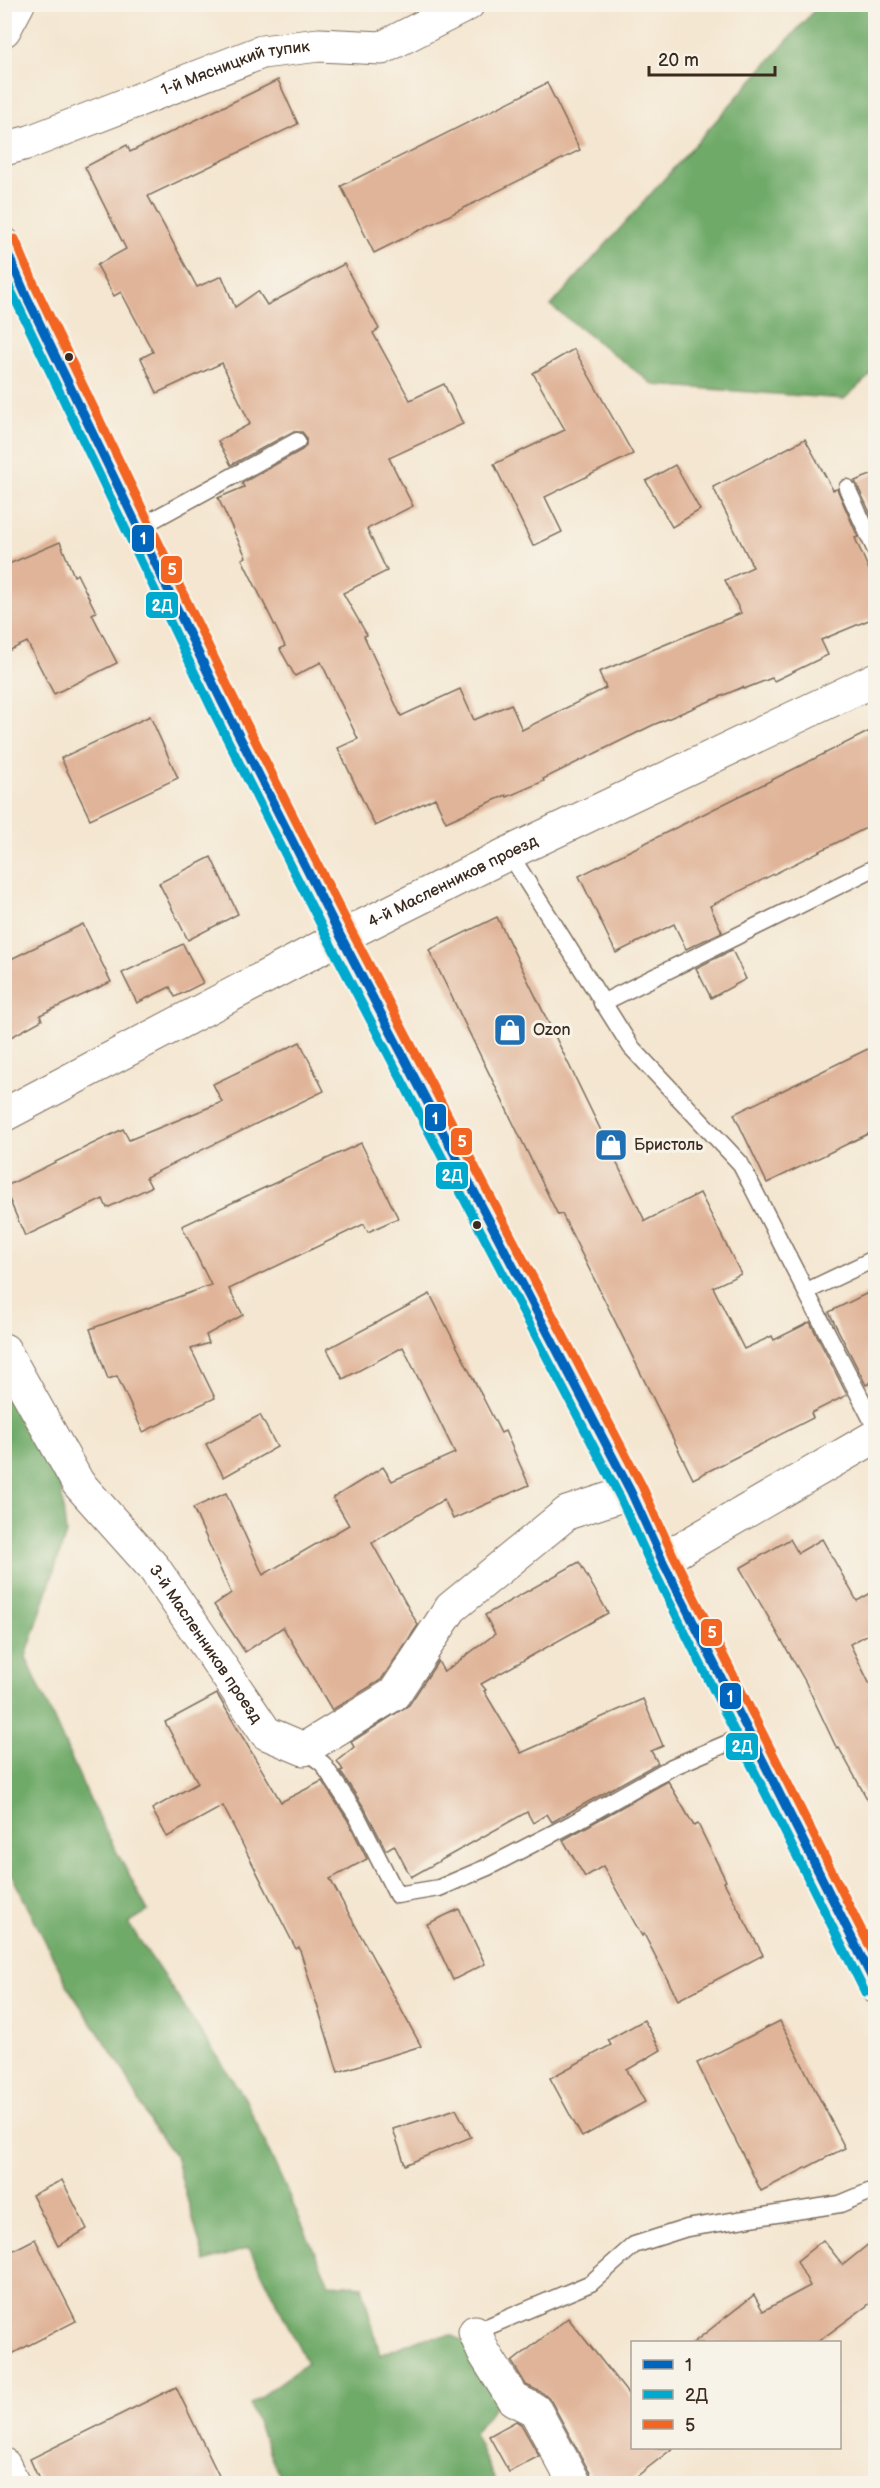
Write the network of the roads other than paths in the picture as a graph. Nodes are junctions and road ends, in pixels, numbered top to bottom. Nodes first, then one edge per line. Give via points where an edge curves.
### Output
1 (18, 4) edge
2 (468, 4) edge
3 (4, 30) edge
4 (4, 149) edge
5 (4, 244) edge
6 (297, 441) dead end
7 (847, 488) dead end
8 (138, 528) junction
9 (876, 551) edge
10 (876, 680) edge
11 (509, 853) junction
12 (876, 867) edge
13 (341, 937) junction
14 (602, 1003) junction
15 (4, 1115) edge
16 (876, 1258) edge
17 (807, 1291) junction
18 (4, 1350) edge
19 (876, 1428) edge
20 (876, 1436) edge
21 (631, 1492) junction
22 (662, 1560) junction
23 (749, 1734) junction
24 (304, 1749) junction
25 (876, 1987) edge
26 (876, 2189) edge
27 (475, 2332) joint
28 (4, 2465) edge
29 (13, 2484) edge
30 (574, 2484) edge

1 - 3 street
2 - 4 street, 1-й Мясницкий тупик via 382,48 319,45 262,52
5 - 8 street
6 - 8 lane
7 - 9 lane
8 - 13 street
10 - 11 street, 4-й Масленников проезд
11 - 13 street, 4-й Масленников проезд
11 - 14 lane
12 - 14 lane
13 - 15 street, 4-й Масленников проезд
13 - 21 street
14 - 17 lane via 631,1047 740,1163
16 - 17 lane
17 - 19 lane
18 - 24 street, 3-й Масленников проезд via 78,1483 154,1568 266,1733
20 - 22 street
21 - 22 street
21 - 24 street via 567,1513 452,1608 394,1694
22 - 23 street
23 - 24 lane via 672,1767 488,1866 439,1888 397,1895 356,1814 323,1764
23 - 25 street
26 - 27 lane via 840,2204 687,2228 634,2245 591,2283
27 - 30 street via 513,2399 535,2410
28 - 29 street

